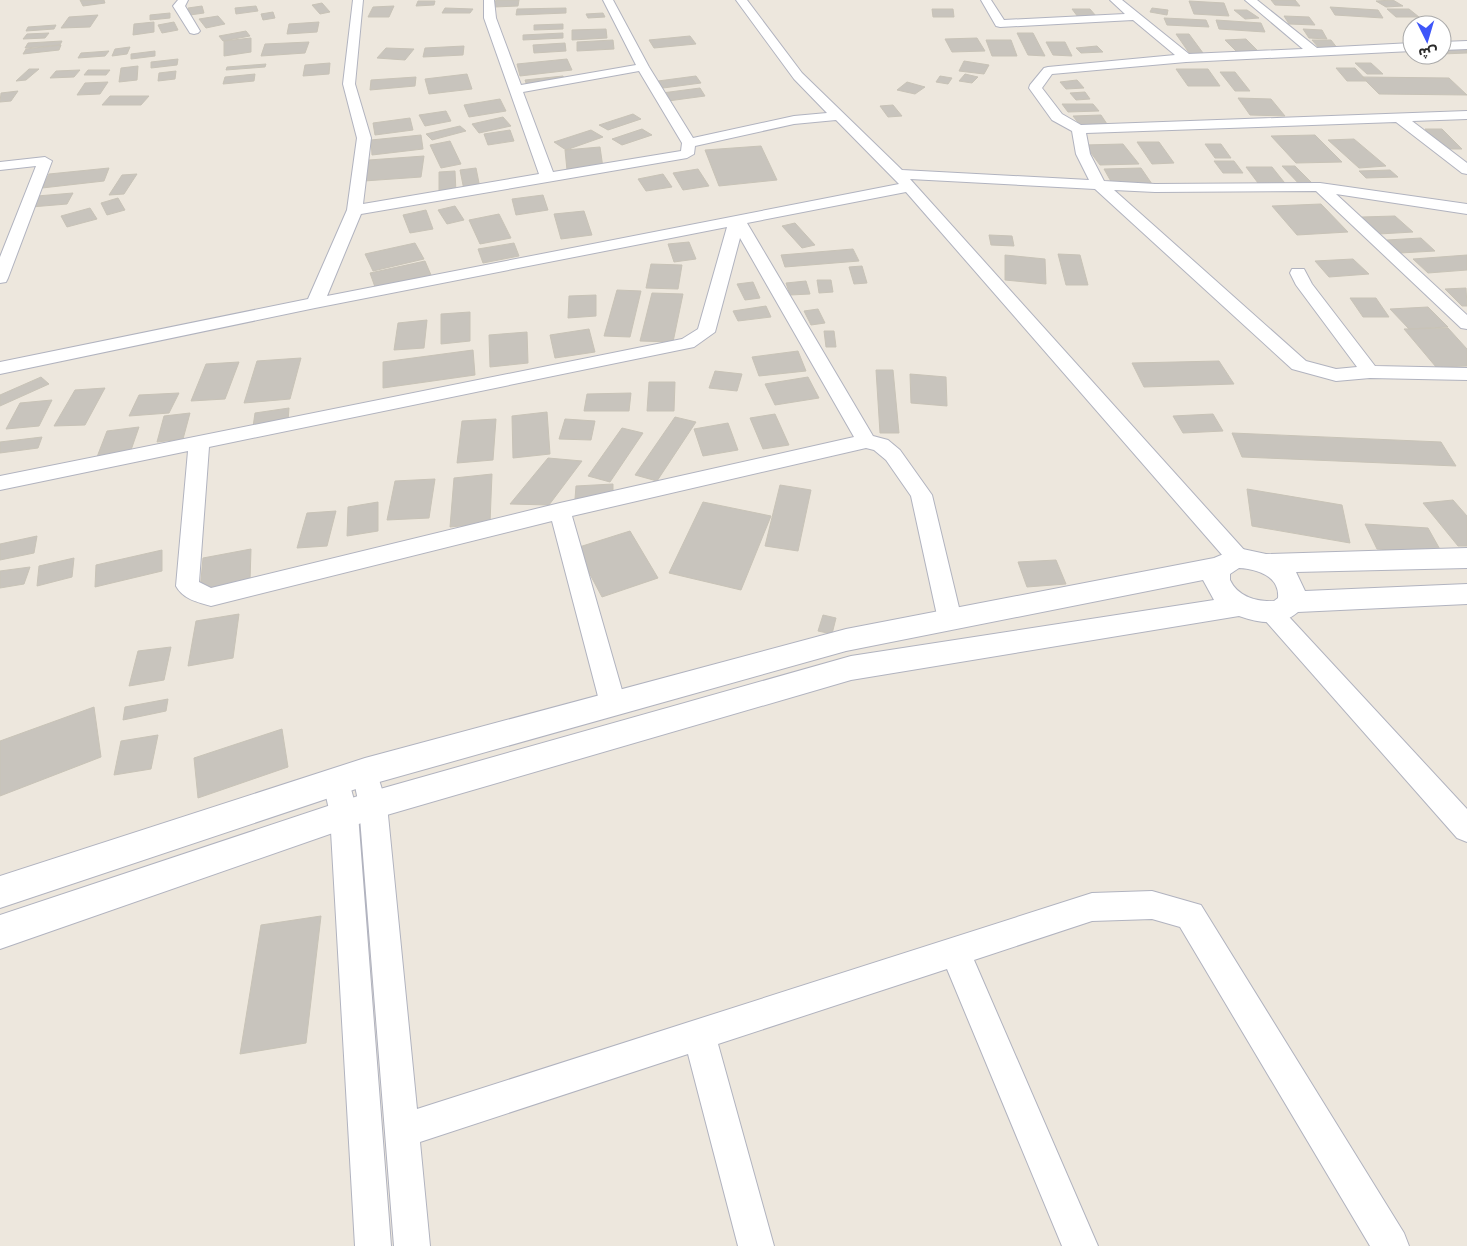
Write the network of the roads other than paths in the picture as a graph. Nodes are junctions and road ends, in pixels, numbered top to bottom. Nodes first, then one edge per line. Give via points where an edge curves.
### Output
1 (183, 0) edge
2 (358, 0) edge
3 (489, 0) edge
4 (608, 0) edge
5 (741, 0) edge
6 (986, 0) edge
7 (1115, 0) edge
8 (1250, 0) edge
9 (1135, 17) junction
10 (194, 31) dead end
11 (1467, 45) edge
12 (1452, 46) edge
13 (1402, 47) edge
14 (1313, 51) junction
15 (1186, 58) junction
16 (643, 67) junction
17 (516, 90) junction
18 (835, 114) junction
19 (1467, 114) edge
20 (1398, 117) junction
21 (1078, 129) junction
22 (690, 143) junction
23 (0, 166) edge
24 (1467, 170) edge
25 (548, 178) junction
26 (903, 180) junction
27 (1098, 184) junction
28 (1320, 186) junction
29 (1467, 209) edge
30 (355, 210) junction
31 (736, 220) junction
32 (22, 226) junction
33 (0, 228) edge
34 (1298, 273) dead end
35 (0, 278) edge
36 (315, 303) junction
37 (1467, 324) edge
38 (0, 368) edge
39 (1370, 372) junction
40 (1467, 374) edge
41 (866, 441) junction
42 (198, 442) junction
43 (0, 483) edge
44 (560, 511) junction
45 (1467, 558) edge
46 (1228, 562) junction
47 (1267, 563) junction
48 (1467, 594) edge
49 (1240, 606) junction
50 (1281, 607) junction
51 (950, 620) junction
52 (764, 678) junction
53 (613, 704) junction
54 (351, 778) junction
55 (373, 805) junction
56 (344, 814) junction
57 (1467, 829) edge
58 (0, 892) edge
59 (0, 932) edge
60 (955, 952) junction
61 (699, 1034) junction
62 (402, 1130) junction
63 (373, 1246) edge
64 (412, 1246) edge
65 (756, 1246) edge
66 (1080, 1246) edge
67 (1391, 1246) edge

1 - 10 street via 179,6
2 - 30 street via 349,84 364,138
3 - 17 street via 490,18
4 - 16 street
5 - 18 street via 798,76
6 - 9 street via 1000,24
7 - 9 street
8 - 14 street
9 - 15 street
11 - 12 street
13 - 14 street
14 - 15 street
15 - 21 street via 1048,71 1035,88 1057,117
16 - 17 street
16 - 22 street
17 - 25 street
18 - 22 street
18 - 26 street
19 - 20 street
20 - 21 street
20 - 24 street
21 - 27 street via 1083,154
22 - 25 street via 687,154
23 - 32 street via 45,162
25 - 30 street
26 - 27 street
26 - 31 street
26 - 46 street
27 - 28 street via 1155,188
27 - 39 street via 1300,365 1336,374
28 - 29 street
28 - 37 street
30 - 36 street
31 - 36 street
31 - 41 street
31 - 42 street via 706,332 688,343
32 - 33 street
32 - 35 street
34 - 39 street
36 - 38 street
39 - 40 street
41 - 44 street
41 - 51 street via 893,455 921,495
42 - 43 street
42 - 44 street via 187,586 211,597
44 - 53 street
45 - 47 street
46 - 47 street via 1252,559
46 - 49 street via 1216,576 1219,587
46 - 51 street
47 - 50 street via 1289,582 1293,592
48 - 50 street
49 - 50 street via 1256,611
49 - 52 street via 851,668
50 - 57 street
51 - 52 street via 846,640
52 - 53 street
52 - 55 street
53 - 54 street
54 - 55 street
54 - 56 street
54 - 58 street
55 - 56 street
55 - 62 street
56 - 59 street
56 - 63 street
60 - 61 street
60 - 66 street
60 - 67 street via 1092,908 1152,905 1190,915
61 - 62 street
61 - 65 street
62 - 64 street

